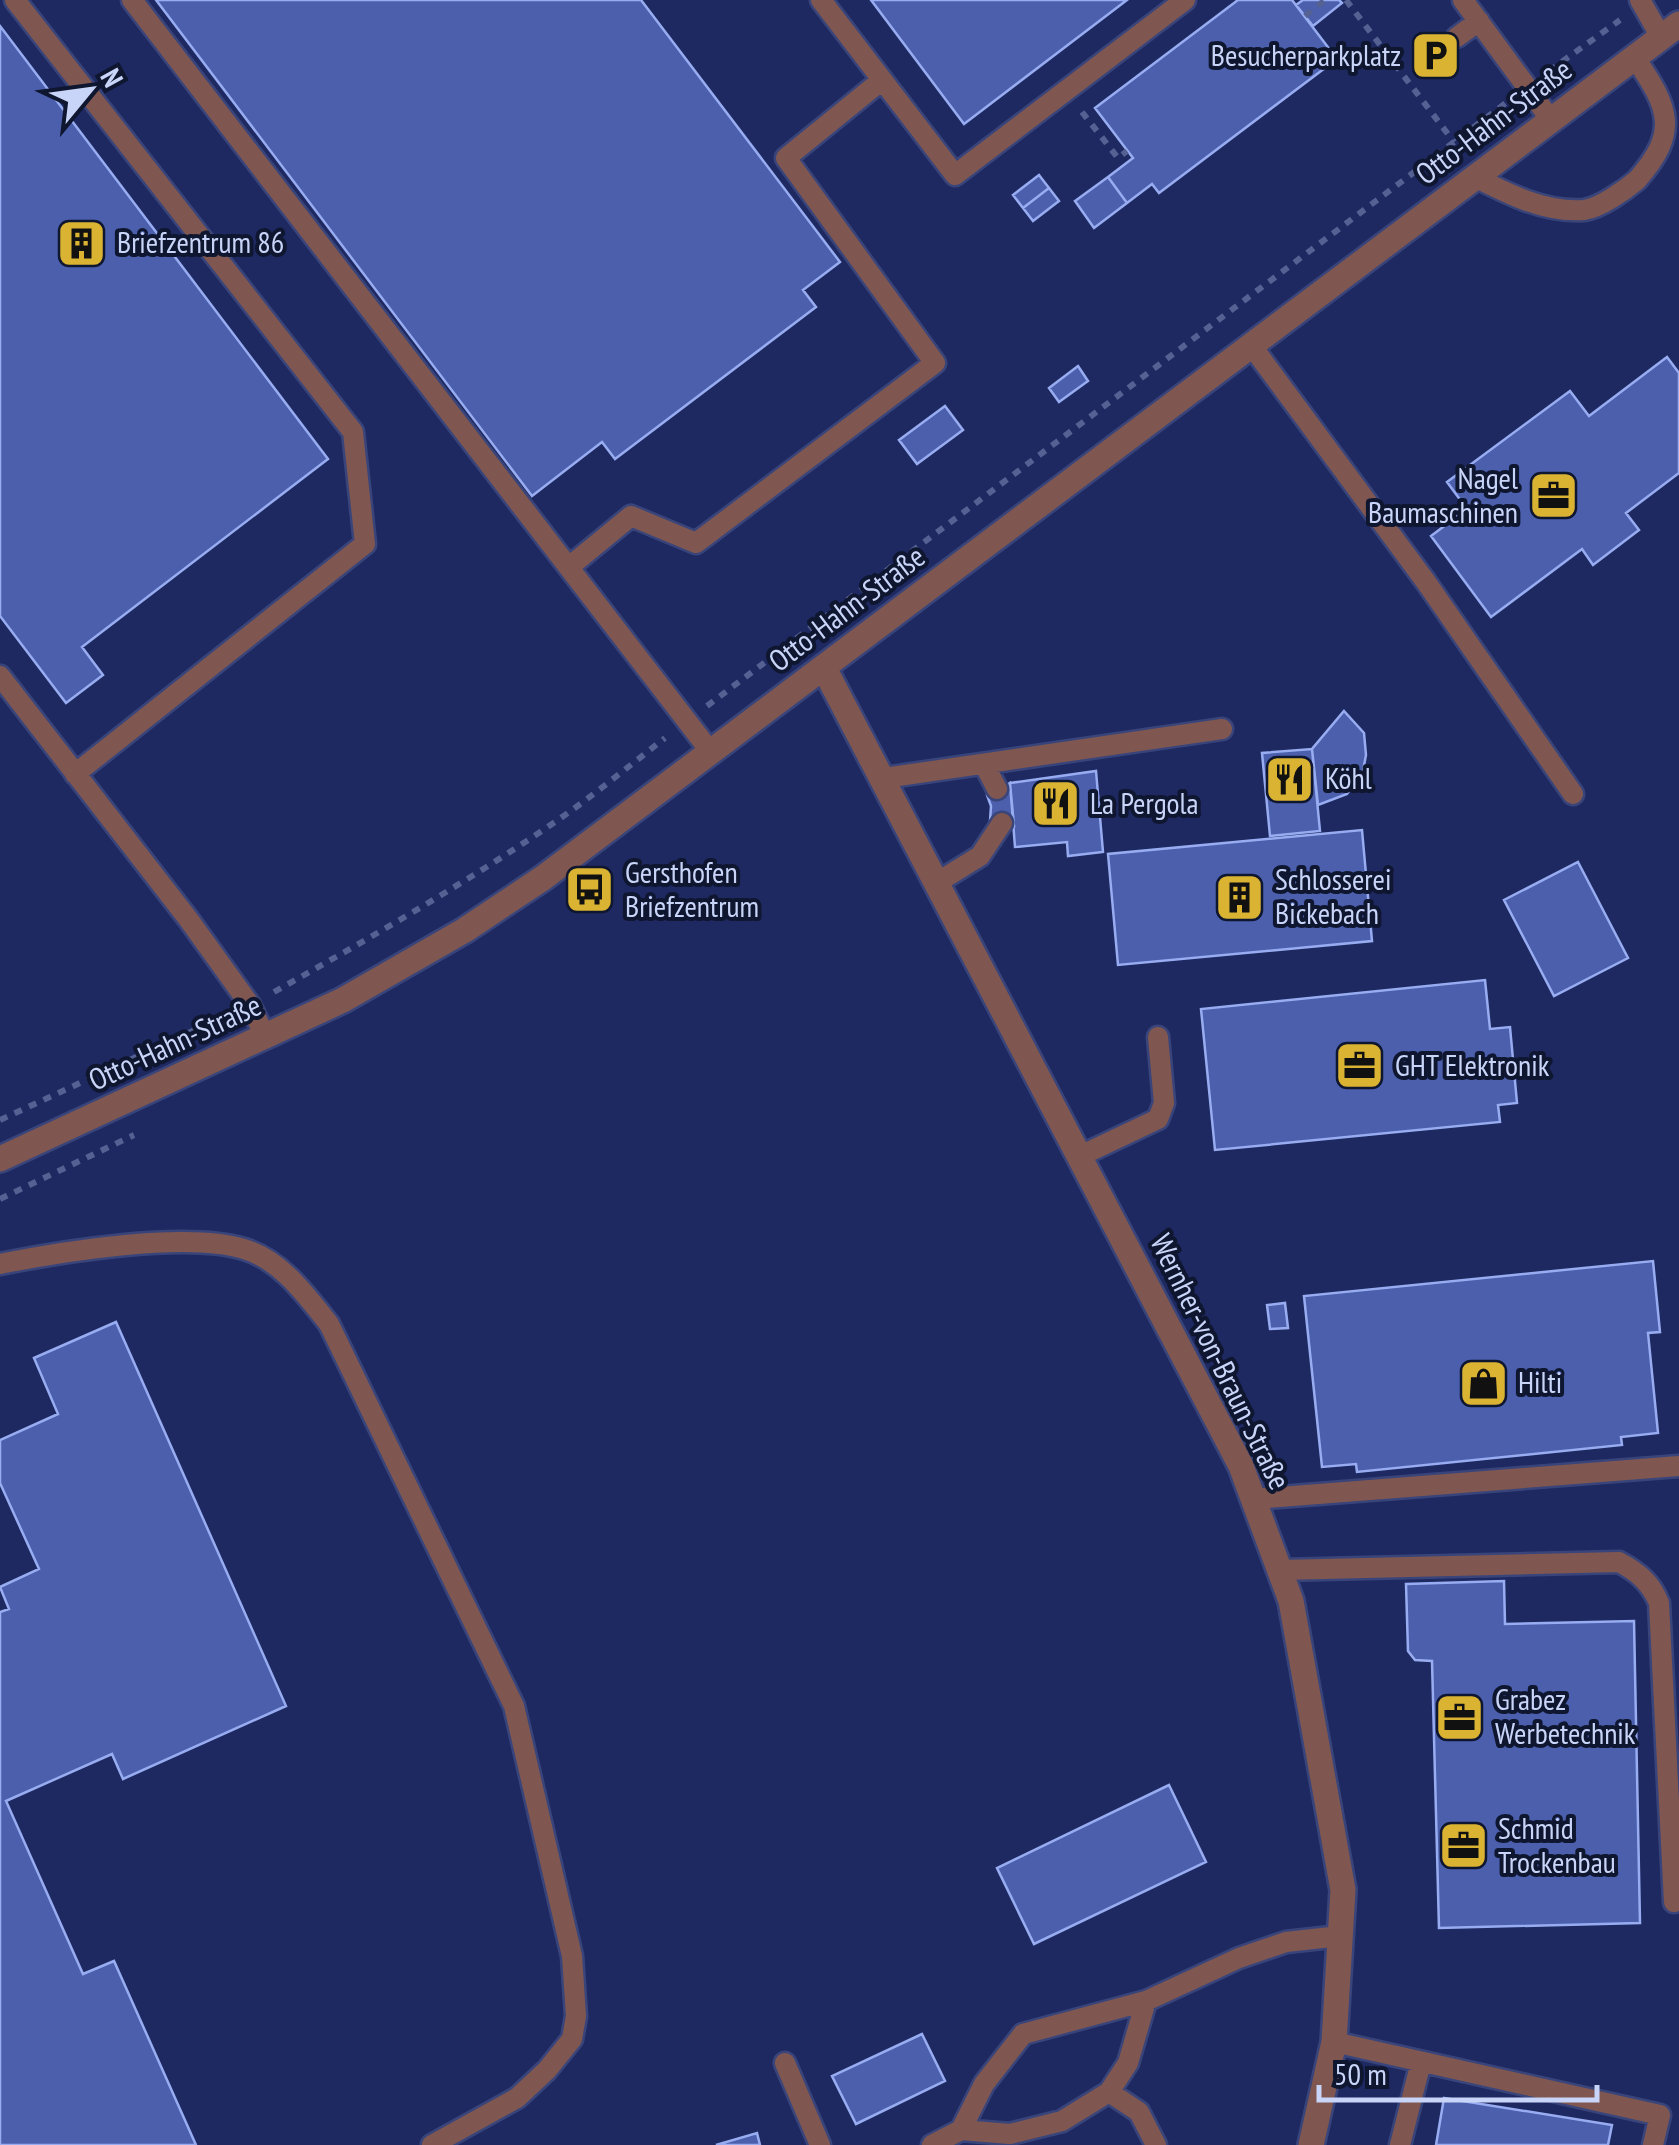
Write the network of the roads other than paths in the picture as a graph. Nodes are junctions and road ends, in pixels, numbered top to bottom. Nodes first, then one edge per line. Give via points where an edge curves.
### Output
1 (15, 0) edge
2 (132, 0) edge
3 (822, 0) edge
4 (1185, 0) edge
5 (1463, 0) edge
6 (1641, 2) edge
7 (1479, 21) junction
8 (1670, 30) edge
9 (1457, 37) dead end
10 (1634, 58) junction
11 (882, 80) junction
12 (1551, 120) junction
13 (1475, 176) junction
14 (1251, 345) junction
15 (568, 567) junction
16 (824, 668) junction
17 (0, 676) edge
18 (1222, 729) dead end
19 (710, 752) junction
20 (984, 764) junction
21 (75, 774) junction
22 (884, 778) junction
23 (997, 788) dead end
24 (1573, 794) dead end
25 (1002, 823) dead end
26 (938, 882) junction
27 (266, 1038) junction
28 (1158, 1038) dead end
29 (1080, 1156) junction
30 (0, 1159) edge
31 (0, 1264) edge
32 (1679, 1466) edge
33 (1254, 1498) junction
34 (1280, 1570) junction
35 (1674, 1902) dead end
36 (1340, 1936) junction
37 (1146, 2001) junction
38 (1334, 2042) junction
39 (785, 2062) dead end
40 (1421, 2062) junction
41 (1109, 2092) junction
42 (961, 2130) junction
43 (432, 2145) edge
44 (820, 2145) edge
45 (932, 2145) edge
46 (1156, 2145) edge
47 (1311, 2145) edge
48 (1400, 2145) edge
49 (1654, 2145) edge

1 - 21 lane via 353,432 365,544
2 - 15 lane
3 - 11 lane
4 - 11 lane via 955,176
5 - 7 lane
6 - 8 lane
7 - 9 lane
7 - 12 lane
8 - 10 street, Otto-Hahn-Straße
10 - 12 street, Otto-Hahn-Straße
10 - 13 lane via 1666,102 1672,133 1660,161 1629,187 1586,210 1524,202
11 - 15 lane via 786,158 936,363 696,544 631,516
12 - 13 street, Otto-Hahn-Straße
13 - 14 street, Otto-Hahn-Straße
14 - 16 street, Otto-Hahn-Straße
14 - 24 lane
15 - 19 lane
16 - 19 street, Otto-Hahn-Straße
16 - 22 street, Wernher-von-Braun-Straße
17 - 21 lane
18 - 20 lane
19 - 27 street, Otto-Hahn-Straße via 465,930
20 - 22 lane
20 - 23 lane
21 - 27 lane via 189,920
22 - 26 street, Wernher-von-Braun-Straße
25 - 26 lane via 980,856
26 - 29 street, Wernher-von-Braun-Straße
27 - 30 street, Otto-Hahn-Straße
28 - 29 lane via 1164,1103 1158,1118
29 - 33 street, Wernher-von-Braun-Straße
31 - 43 lane via 172,1241 245,1249 292,1278 329,1324 514,1706 572,1956 572,2040 517,2098
32 - 33 lane
33 - 34 street, Wernher-von-Braun-Straße
34 - 35 lane via 1619,1562 1633,1569 1654,1588 1658,1603
34 - 36 street, Wernher-von-Braun-Straße via 1343,1890
36 - 37 lane via 1286,1942 1238,1958
36 - 38 street, Wernher-von-Braun-Straße
37 - 41 lane via 1128,2063
37 - 42 lane via 1023,2034 984,2084
38 - 40 lane
38 - 47 street, Wernher-von-Braun-Straße
39 - 44 lane
40 - 48 lane
40 - 49 lane via 1660,2115
41 - 42 lane via 1062,2121 1010,2134
41 - 46 lane via 1139,2112
42 - 45 lane

